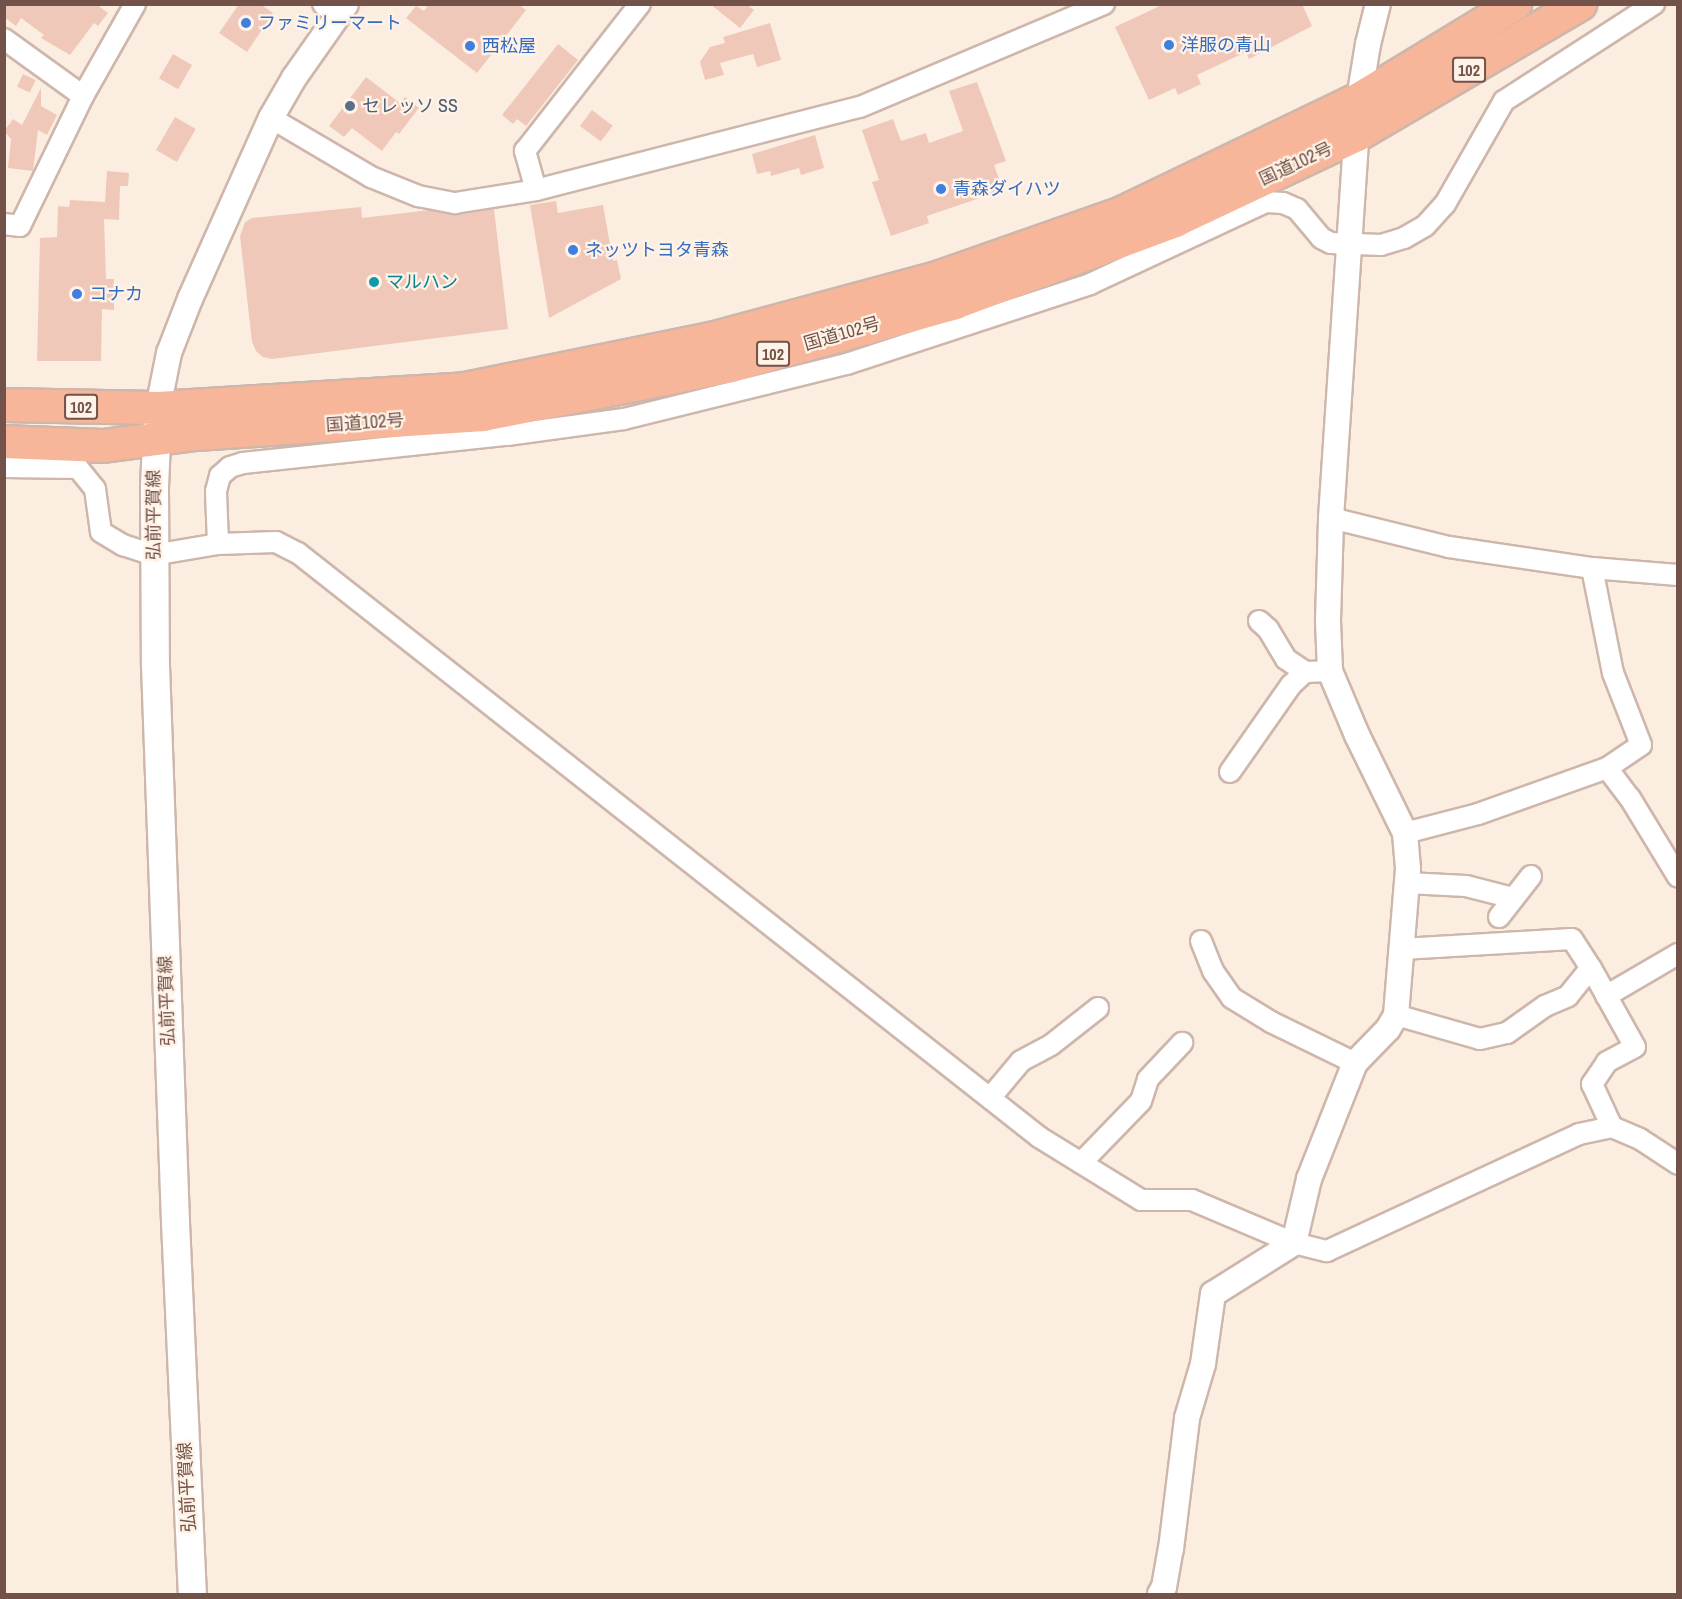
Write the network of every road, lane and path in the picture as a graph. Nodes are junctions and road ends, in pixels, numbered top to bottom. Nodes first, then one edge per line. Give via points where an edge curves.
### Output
1 (135, 4) edge
2 (640, 4) edge
3 (1104, 4) edge
4 (1378, 4) edge
5 (1515, 4) edge
6 (1580, 4) edge
7 (1654, 4) edge
8 (335, 8) edge
9 (4, 39) edge
10 (83, 96) junction
11 (1359, 99) junction
12 (271, 118) junction
13 (1357, 135) junction
14 (536, 190) junction
15 (4, 224) edge
16 (1348, 245) junction
17 (4, 405) edge
18 (158, 408) junction
19 (154, 438) junction
20 (4, 442) edge
21 (4, 467) edge
22 (1331, 518) junction
23 (218, 544) junction
24 (153, 555) junction
25 (1592, 568) junction
26 (1677, 575) edge
27 (1259, 621) dead end
28 (1330, 671) junction
29 (1305, 672) junction
30 (1607, 768) junction
31 (1230, 772) dead end
32 (1405, 833) junction
33 (1531, 876) dead end
34 (1677, 877) edge
35 (1407, 883) junction
36 (1513, 898) junction
37 (1499, 917) dead end
38 (1201, 941) dead end
39 (1402, 949) junction
40 (1677, 954) edge
41 (1591, 968) junction
42 (1606, 996) junction
43 (1098, 1008) dead end
44 (1396, 1015) junction
45 (1182, 1042) dead end
46 (1355, 1063) junction
47 (990, 1098) junction
48 (1612, 1127) junction
49 (1081, 1163) junction
50 (1677, 1164) edge
51 (1294, 1243) junction
52 (192, 1594) edge
53 (1160, 1594) edge

1 - 10 street
2 - 14 street via 525,151
3 - 14 street via 860,107
4 - 11 street
5 - 11 highway, 国道102号 / 102
6 - 13 highway, 国道102号 / 102
7 - 16 street via 1504,101 1445,204 1425,226 1381,245
8 - 12 street
9 - 10 street
10 - 15 street via 20,226
11 - 13 street
11 - 18 highway, 国道102号 / 102 via 1120,214 937,278 711,339 465,389
12 - 14 street via 371,177 418,196 455,203
12 - 18 street via 190,299 170,353
13 - 16 street
13 - 19 highway, 国道102号 / 102 via 1175,221 966,298 730,366 483,415
16 - 22 street
16 - 23 street via 1322,238 1297,209 1266,202 1090,284 847,364 624,419 243,463 220,476 216,490
17 - 18 highway, 国道102号 / 102
18 - 19 main road, 弘前平賀線
19 - 20 highway, 国道102号 / 102 via 103,446
19 - 24 main road, 弘前平賀線
21 - 24 street via 78,468 95,489 101,532
22 - 25 street via 1449,547
22 - 28 street
23 - 24 street
23 - 47 street via 276,542 298,553
24 - 52 main road, 弘前平賀線 via 175,1222
25 - 26 street
25 - 30 street via 1613,673 1641,745
27 - 29 street via 1286,659
28 - 29 street
28 - 32 street
29 - 31 street via 1291,685
30 - 32 street via 1478,814
30 - 34 street via 1630,798
32 - 35 street
33 - 36 street
35 - 36 street via 1466,886
35 - 39 street
36 - 37 street
38 - 46 street via 1232,999
39 - 41 street via 1572,939
39 - 44 street
40 - 42 street
41 - 42 street
41 - 44 street via 1568,996 1545,1006 1507,1033 1480,1039
42 - 48 street via 1635,1047 1607,1062 1592,1084
43 - 47 street via 1051,1045 1021,1061
44 - 46 street via 1388,1029
45 - 49 street via 1148,1079 1140,1101
46 - 51 street via 1309,1179
47 - 49 street via 1039,1137
48 - 50 street via 1640,1139
48 - 51 street via 1579,1134 1327,1251
49 - 51 street via 1141,1200 1192,1200
51 - 53 street via 1213,1294 1203,1364 1187,1418 1171,1549

